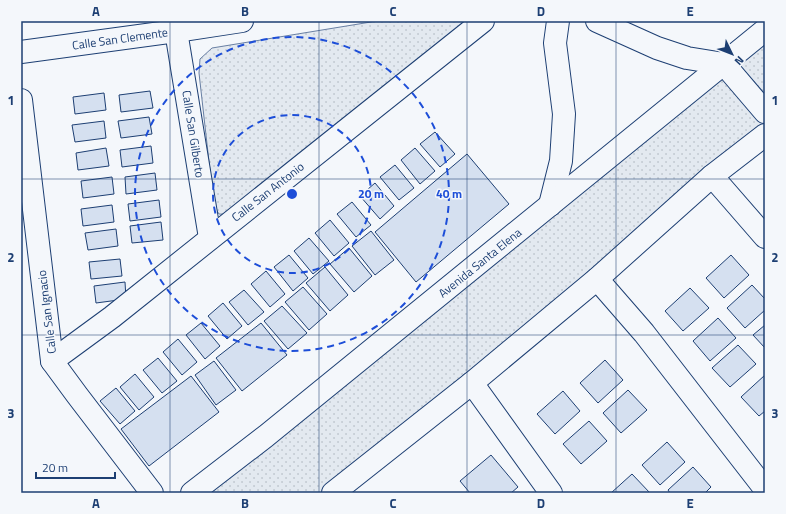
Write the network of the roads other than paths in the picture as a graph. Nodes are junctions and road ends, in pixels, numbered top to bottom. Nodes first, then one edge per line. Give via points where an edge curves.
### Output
1 (242, 21) edge
2 (483, 21) edge
3 (558, 21) edge
4 (597, 21) edge
5 (765, 30) edge
6 (176, 31) junction
7 (21, 52) edge
8 (724, 64) junction
9 (21, 100) edge
10 (765, 112) edge
11 (765, 135) edge
12 (712, 176) junction
13 (550, 205) junction
14 (210, 238) junction
15 (765, 238) edge
16 (597, 279) junction
17 (52, 361) junction
18 (472, 383) junction
19 (765, 489) edge
20 (343, 490) edge
21 (152, 493) edge
22 (192, 493) edge
23 (551, 493) edge

1 - 6 street, Calle San Clemente
2 - 14 street, Calle San Antonio
3 - 13 street via 555,43 564,114 561,161
4 - 8 street via 656,48 687,58
5 - 8 street, Avenida Santa Elena
6 - 7 street, Calle San Clemente
6 - 14 street, Calle San Gilberto
8 - 10 street
8 - 13 street, Avenida Santa Elena
9 - 17 street, Calle San Ignacio
11 - 12 street
12 - 15 street
12 - 16 street
13 - 22 street, Avenida Santa Elena
14 - 17 street, Calle San Antonio via 112,317
16 - 18 street
16 - 19 street via 644,333
17 - 21 street, Calle San Ignacio
18 - 20 street
18 - 23 street

